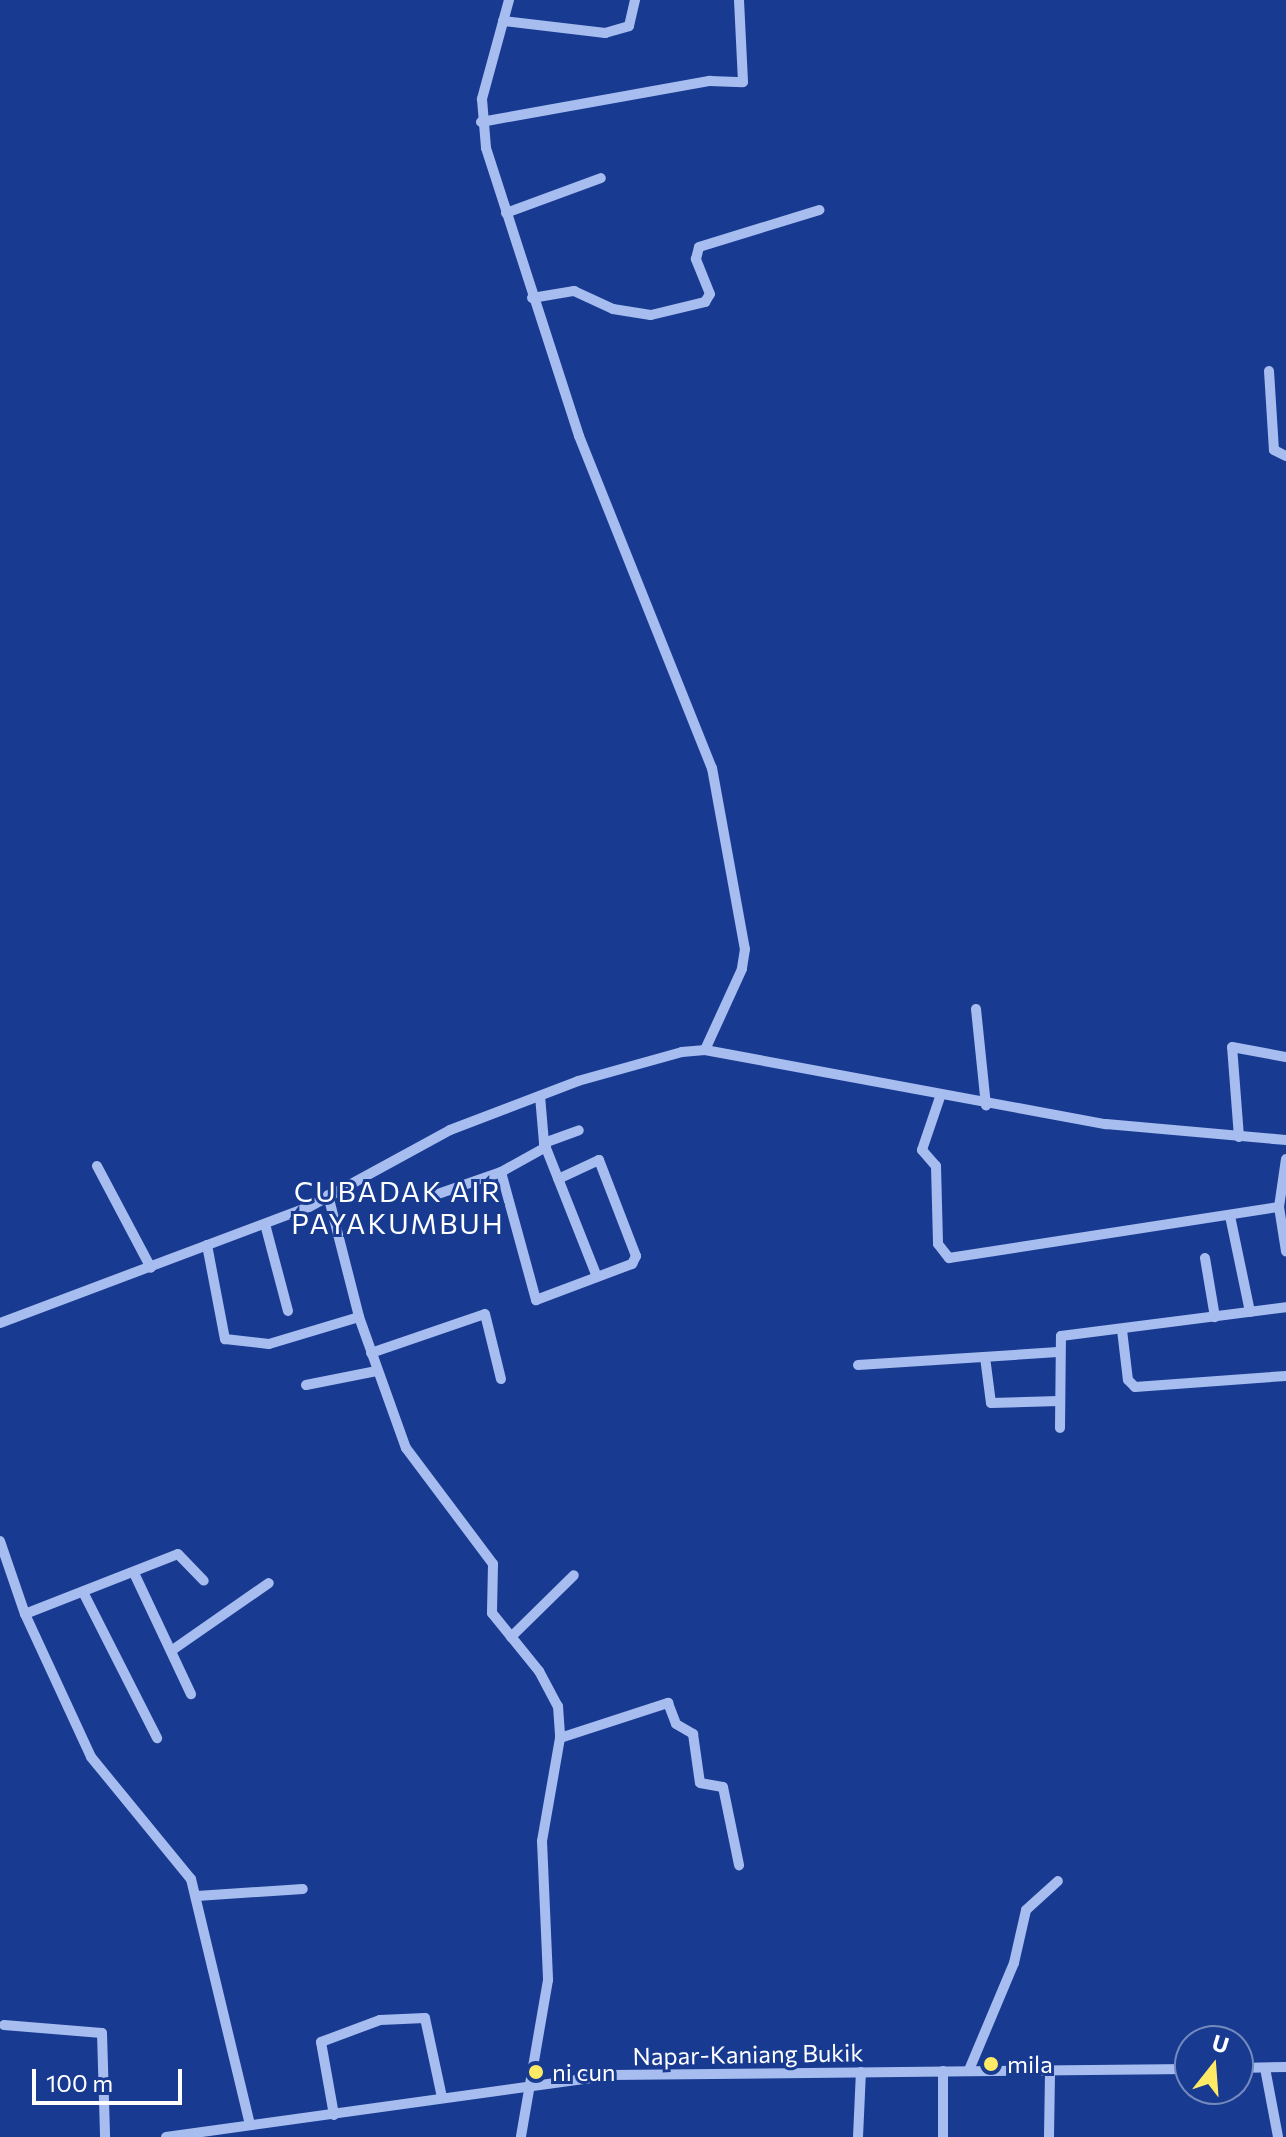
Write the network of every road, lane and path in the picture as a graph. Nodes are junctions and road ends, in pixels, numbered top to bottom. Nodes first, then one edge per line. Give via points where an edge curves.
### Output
1 (509, 0) edge
2 (635, 0) edge
3 (739, 0) edge
4 (503, 21) junction
5 (481, 122) junction
6 (601, 178) dead end
7 (819, 210) dead end
8 (506, 213) junction
9 (532, 298) junction
10 (1269, 371) dead end
11 (1286, 456) edge
12 (976, 1009) dead end
13 (705, 1050) junction
14 (1286, 1057) edge
15 (540, 1096) junction
16 (940, 1097) junction
17 (986, 1105) junction
18 (579, 1130) dead end
19 (1239, 1137) junction
20 (1286, 1140) edge
21 (545, 1145) junction
22 (1286, 1159) edge
23 (97, 1166) dead end
24 (501, 1172) junction
25 (558, 1179) junction
26 (328, 1195) junction
27 (435, 1195) dead end
28 (1279, 1207) junction
29 (1230, 1216) junction
30 (265, 1224) junction
31 (207, 1245) junction
32 (1286, 1251) edge
33 (1205, 1258) dead end
34 (151, 1268) junction
35 (597, 1277) junction
36 (1286, 1307) edge
37 (288, 1311) dead end
38 (1250, 1312) junction
39 (359, 1317) junction
40 (1215, 1317) junction
41 (0, 1323) edge
42 (1122, 1330) junction
43 (1058, 1352) junction
44 (371, 1353) junction
45 (985, 1357) junction
46 (858, 1365) dead end
47 (377, 1371) junction
48 (1286, 1376) edge
49 (501, 1379) dead end
50 (306, 1385) dead end
51 (1059, 1401) junction
52 (1060, 1428) dead end
53 (0, 1541) edge
54 (134, 1573) junction
55 (574, 1575) dead end
56 (204, 1581) dead end
57 (269, 1583) dead end
58 (83, 1592) junction
59 (25, 1614) junction
60 (511, 1637) junction
61 (171, 1651) junction
62 (191, 1694) dead end
63 (157, 1738) dead end
64 (560, 1738) junction
65 (739, 1865) dead end
66 (1058, 1881) dead end
67 (303, 1889) dead end
68 (197, 1896) junction
69 (4, 2025) dead end
70 (1286, 2067) edge
71 (1254, 2068) edge
72 (1265, 2068) junction
73 (1174, 2069) edge
74 (969, 2070) junction
75 (1050, 2070) junction
76 (943, 2071) junction
77 (861, 2072) junction
78 (528, 2087) junction
79 (442, 2097) junction
80 (334, 2115) junction
81 (282, 2123) junction
82 (250, 2125) junction
83 (105, 2137) edge
84 (166, 2137) edge
85 (285, 2137) edge
86 (521, 2137) edge
87 (858, 2137) edge
88 (943, 2137) edge
89 (1049, 2137) edge
90 (1278, 2137) edge

1 - 4 street
2 - 4 street via 629,26 605,33
3 - 5 street via 743,82 698,83
4 - 5 street
5 - 8 street
6 - 8 street
7 - 9 street via 699,247 696,259 710,294 705,302 651,315 613,309 574,291
8 - 9 street
9 - 13 street via 579,436 708,753 745,949 742,969
10 - 11 street via 1274,450
12 - 17 street
13 - 15 street via 641,1062
13 - 16 street
14 - 19 street via 1232,1047
15 - 21 street
15 - 26 street via 450,1130
16 - 17 street
16 - 29 street via 922,1150 936,1166 938,1244 949,1258
17 - 19 street
18 - 21 street
19 - 20 street
21 - 24 street
21 - 25 street
22 - 28 street
23 - 34 street
24 - 27 street
24 - 35 street via 536,1300
25 - 35 street
25 - 35 street via 599,1160 635,1252 632,1264
26 - 30 street
26 - 39 street
28 - 29 street
28 - 32 street
29 - 38 street
30 - 31 street
30 - 37 street
31 - 34 street
31 - 39 street via 225,1339 269,1344
33 - 40 street
34 - 41 street
36 - 38 street
38 - 40 street
39 - 44 street
40 - 42 street
42 - 43 street via 1061,1336
42 - 48 street via 1128,1380 1135,1387
43 - 45 street
43 - 51 street
44 - 47 street
44 - 49 street via 485,1314
45 - 46 street
45 - 51 street via 991,1403
47 - 50 street
47 - 60 street via 411,1457 493,1564 492,1613
51 - 52 street
53 - 59 street
54 - 56 street via 180,1554
54 - 58 street
54 - 61 street
55 - 60 street
57 - 61 street
58 - 59 street
58 - 63 street
59 - 68 street via 91,1757 184,1868
60 - 64 street via 554,1697
61 - 62 street
64 - 65 street via 668,1703 676,1724 695,1737 700,1783 723,1787
64 - 78 street via 542,1841 548,1980
66 - 74 street via 1026,1910 1014,1963
67 - 68 street
68 - 82 street
69 - 83 street via 102,2033
70 - 72 street
71 - 72 street
72 - 90 street
73 - 75 street, Napar-Kaniang Bukik
74 - 75 street, Napar-Kaniang Bukik
74 - 76 street, Napar-Kaniang Bukik
75 - 89 street
76 - 77 street, Napar-Kaniang Bukik
76 - 88 street
77 - 78 street, Napar-Kaniang Bukik via 663,2073
77 - 87 street
78 - 79 street, Napar-Kaniang Bukik
78 - 86 street
79 - 80 street, Napar-Kaniang Bukik
79 - 80 street via 425,2018 380,2020 321,2042
80 - 81 street, Napar-Kaniang Bukik
81 - 82 street, Napar-Kaniang Bukik
81 - 85 street
82 - 84 street, Napar-Kaniang Bukik

